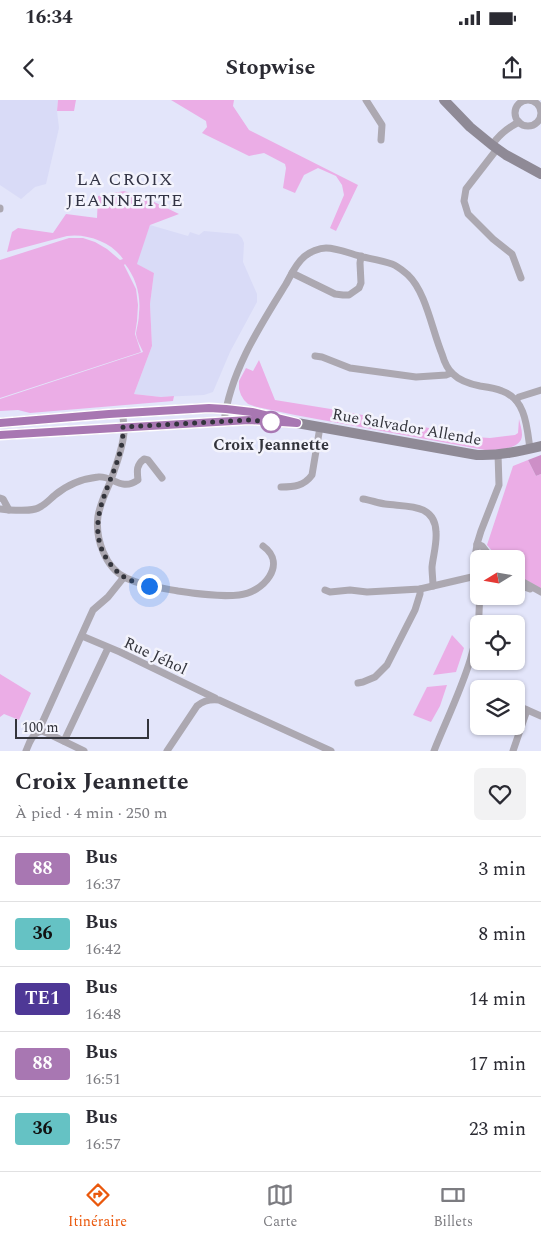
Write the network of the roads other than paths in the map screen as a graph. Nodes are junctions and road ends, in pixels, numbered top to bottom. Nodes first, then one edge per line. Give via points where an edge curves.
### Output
1 (366, 100) edge
2 (444, 100) edge
3 (519, 122) dead end
4 (381, 140) dead end
5 (494, 147) junction
6 (541, 174) edge
7 (361, 256) junction
8 (292, 273) junction
9 (521, 278) dead end
10 (314, 356) dead end
11 (451, 373) junction
12 (541, 390) edge
13 (516, 400) junction
14 (226, 409) junction
15 (123, 413) junction
16 (224, 422) junction
17 (0, 423) edge
18 (297, 423) junction
19 (123, 427) junction
20 (320, 427) junction
21 (0, 435) edge
22 (541, 446) edge
23 (530, 449) junction
24 (498, 454) junction
25 (162, 478) dead end
26 (110, 480) junction
27 (281, 486) dead end
28 (0, 498) edge
29 (363, 499) dead end
30 (0, 509) edge
31 (9, 510) junction
32 (477, 544) junction
33 (262, 546) dead end
34 (476, 550) edge
35 (485, 550) edge
36 (124, 577) junction
37 (470, 580) edge
38 (525, 582) edge
39 (433, 586) junction
40 (525, 587) edge
41 (420, 589) junction
42 (325, 590) dead end
43 (541, 593) edge
44 (479, 605) edge
45 (82, 636) junction
46 (108, 648) junction
47 (358, 683) dead end
48 (219, 700) junction
49 (527, 710) joint
50 (541, 716) edge
51 (38, 732) junction
52 (64, 741) junction
53 (26, 751) edge
54 (84, 751) edge
55 (167, 751) edge
56 (331, 751) edge
57 (434, 751) edge
58 (513, 751) edge

1 - 4 street via 382,125
2 - 5 street
3 - 5 street via 500,135
5 - 6 street
5 - 9 street via 466,189 464,201 468,214 512,254
7 - 8 street via 326,248 305,256
7 - 8 street via 361,283 349,294 335,294
7 - 11 street via 392,264 414,281
8 - 14 street via 242,361
10 - 11 street via 350,368 416,377
11 - 13 street via 469,384 502,390
12 - 13 street
13 - 23 street via 523,412
14 - 15 street, Rue Salvador Allende
14 - 16 street
14 - 18 street, Rue Salvador Allende
15 - 17 street, Rue Salvador Allende
15 - 19 street
16 - 18 street, Rue Salvador Allende
16 - 19 street, Rue Salvador Allende
18 - 20 street, Rue Salvador Allende
19 - 21 street, Rue Salvador Allende
19 - 26 street via 121,450
20 - 24 street, Rue Salvador Allende via 465,453
20 - 27 street via 312,475 301,485
22 - 23 street, Rue Salvador Allende
23 - 24 street, Rue Salvador Allende
24 - 32 street via 499,485
25 - 26 street via 144,459 137,467 138,480 135,482 125,485
26 - 31 street via 100,476 72,483 39,508
26 - 36 street via 98,516 98,531 104,555
28 - 31 street
29 - 39 street via 412,507 429,514 436,532
30 - 31 street
32 - 34 street
32 - 35 street
33 - 36 street via 272,558 270,578 248,594 205,595 149,586
36 - 45 street via 93,610
37 - 39 street
38 - 43 street
39 - 41 street
40 - 43 street
41 - 42 street
41 - 47 street via 415,610 387,665 375,677
44 - 57 street via 472,652
45 - 46 street, Rue Jéhol
45 - 51 street
46 - 48 street, Rue Jéhol
46 - 52 street
48 - 55 street via 212,699 197,706
48 - 56 street, Rue Jéhol
49 - 50 street
49 - 58 street
51 - 52 street via 47,732
51 - 53 street
52 - 54 street

